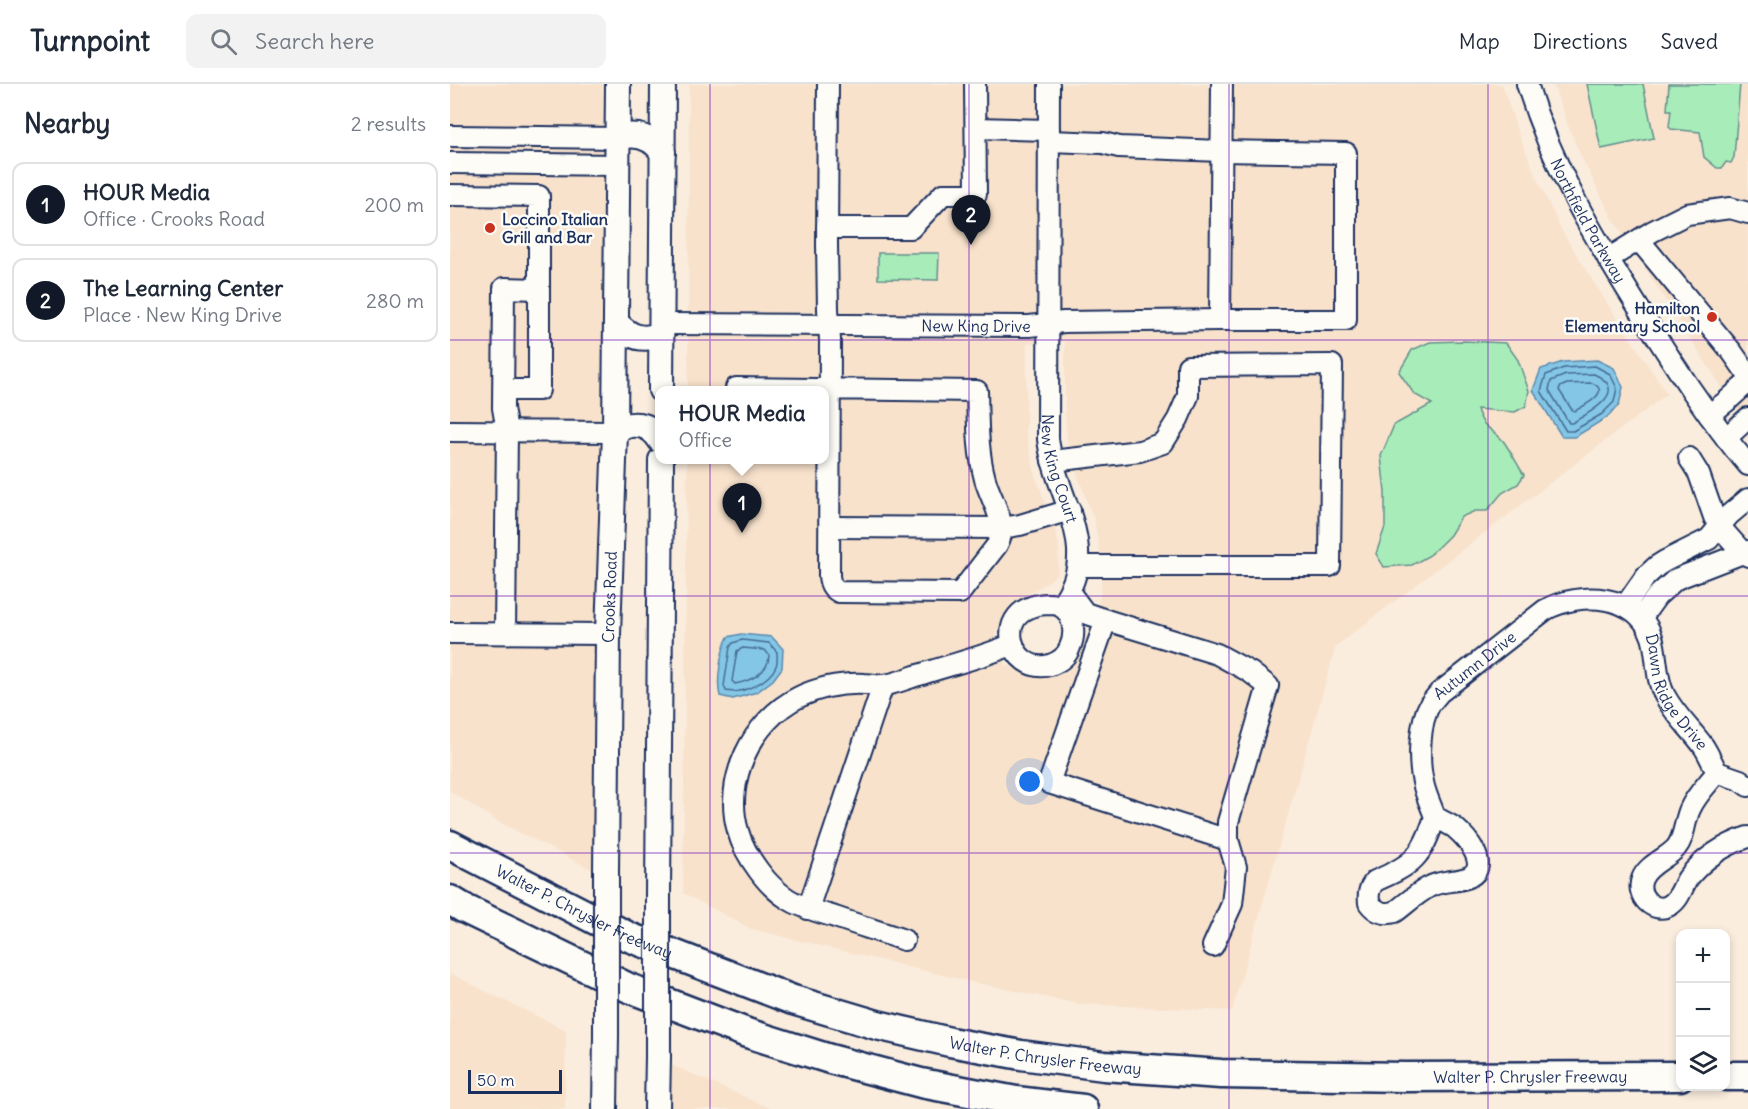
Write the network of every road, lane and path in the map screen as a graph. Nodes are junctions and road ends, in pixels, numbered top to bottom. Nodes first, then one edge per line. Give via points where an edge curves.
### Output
1 (618, 84) edge
2 (663, 84) edge
3 (828, 84) edge
4 (975, 84) edge
5 (1049, 84) edge
6 (1222, 84) edge
7 (1527, 84) edge
8 (976, 128) junction
9 (1049, 135) junction
10 (450, 136) edge
11 (618, 138) junction
12 (1221, 151) junction
13 (663, 153) junction
14 (451, 157) edge
15 (618, 165) junction
16 (452, 195) edge
17 (1748, 213) edge
18 (827, 228) junction
19 (1639, 240) junction
20 (1608, 259) junction
21 (539, 289) junction
22 (1220, 320) junction
23 (616, 322) junction
24 (829, 324) junction
25 (1048, 325) junction
26 (662, 329) junction
27 (1748, 375) edge
28 (1748, 382) edge
29 (661, 386) edge
30 (830, 389) junction
31 (504, 390) junction
32 (829, 411) edge
33 (1709, 415) junction
34 (1748, 418) edge
35 (450, 431) edge
36 (507, 431) junction
37 (615, 432) junction
38 (655, 433) edge
39 (1726, 438) junction
40 (1689, 458) dead end
41 (1052, 461) junction
42 (661, 464) edge
43 (827, 464) edge
44 (1748, 465) edge
45 (1748, 499) edge
46 (1070, 510) junction
47 (830, 527) junction
48 (1720, 527) junction
49 (1002, 528) junction
50 (1746, 553) edge
51 (1078, 566) junction
52 (1065, 599) junction
53 (1634, 612) junction
54 (1106, 620) junction
55 (450, 633) edge
56 (505, 633) junction
57 (608, 634) junction
58 (1013, 644) junction
59 (883, 686) junction
60 (1717, 772) junction
61 (1748, 786) edge
62 (1435, 817) junction
63 (1748, 837) edge
64 (1228, 840) junction
65 (450, 845) edge
66 (450, 900) edge
67 (808, 909) junction
68 (904, 940) dead end
69 (1213, 946) dead end
70 (1676, 1076) edge
71 (1730, 1076) edge
72 (1748, 1076) edge
73 (605, 1109) edge
74 (657, 1109) edge
75 (1083, 1109) edge

1 - 11 main road, Crooks Road
2 - 13 main road
3 - 18 street
4 - 8 street
5 - 9 street, New King Drive
6 - 12 street
7 - 20 street, Northfield Parkway via 1560,172
8 - 9 street
8 - 18 street via 976,194 943,194 911,228
9 - 12 street via 1119,147
9 - 25 street, New King Drive
10 - 11 street
11 - 13 main road via 644,137
11 - 15 main road, Crooks Road
12 - 22 street
12 - 22 street via 1346,153 1346,320
13 - 26 main road
14 - 15 street
14 - 16 street
15 - 23 main road, Crooks Road
16 - 21 street via 539,196
17 - 19 street via 1730,208 1687,214
18 - 24 street
19 - 20 street
19 - 27 street
20 - 33 street, Northfield Parkway
21 - 31 street via 539,390
21 - 31 street via 504,288
22 - 25 street
23 - 26 main road via 638,338 654,338
23 - 37 main road, Crooks Road
24 - 25 street, New King Drive
24 - 26 street, New King Drive
24 - 30 street
25 - 41 street, New King Court via 1047,422
26 - 29 main road
28 - 33 street
30 - 32 street
30 - 49 street via 978,391 981,461
31 - 36 street
33 - 39 street, Northfield Parkway
34 - 39 street
35 - 36 street
36 - 37 street
36 - 56 street
37 - 38 main road via 636,424
37 - 57 main road, Crooks Road
39 - 44 street, Northfield Parkway
40 - 48 street via 1700,474
41 - 46 street, New King Court
41 - 51 street via 1140,451 1163,443 1188,396 1188,366 1332,365 1330,566
42 - 74 main road, bridge
43 - 47 street
45 - 48 street
46 - 49 street
46 - 51 street, New King Court via 1078,539
47 - 49 street
47 - 49 street via 830,582 834,589 960,593 997,545
48 - 50 street
48 - 53 street via 1709,539 1657,566 1641,584
50 - 53 street via 1676,579
51 - 52 street, New King Court
52 - 54 street via 1085,613
52 - 58 street via 1035,604 1019,614 1012,626
52 - 58 street via 1073,633 1072,644 1062,658 1053,664 1034,665 1020,657
53 - 60 street, Dawn Ridge Drive via 1651,634 1663,692 1706,749
53 - 62 street, Autumn Drive via 1615,602 1589,598 1558,603 1439,693 1424,719 1421,752 1422,778
54 - 64 street via 1216,654 1268,686 1228,822
54 - 64 street via 1049,783
55 - 56 street
56 - 57 street
57 - 73 main road, Crooks Road, bridge
58 - 59 street
59 - 67 street
59 - 67 street via 847,684 797,698 763,726 743,759 734,799 742,843 774,888
60 - 61 street
60 - 63 street via 1691,807 1674,850 1642,877 1642,895 1653,906 1668,906 1712,855
62 - 62 street via 1416,858 1372,885 1369,903 1377,911 1395,912 1427,888 1470,877 1475,872 1475,852 1457,829
64 - 69 street via 1236,867 1232,904
65 - 70 highway, Walter P. Chrysler Freeway via 629,938 793,1000 950,1042 1104,1066 1221,1074
66 - 75 highway via 629,988 747,1033 921,1083
67 - 68 street
71 - 72 highway

